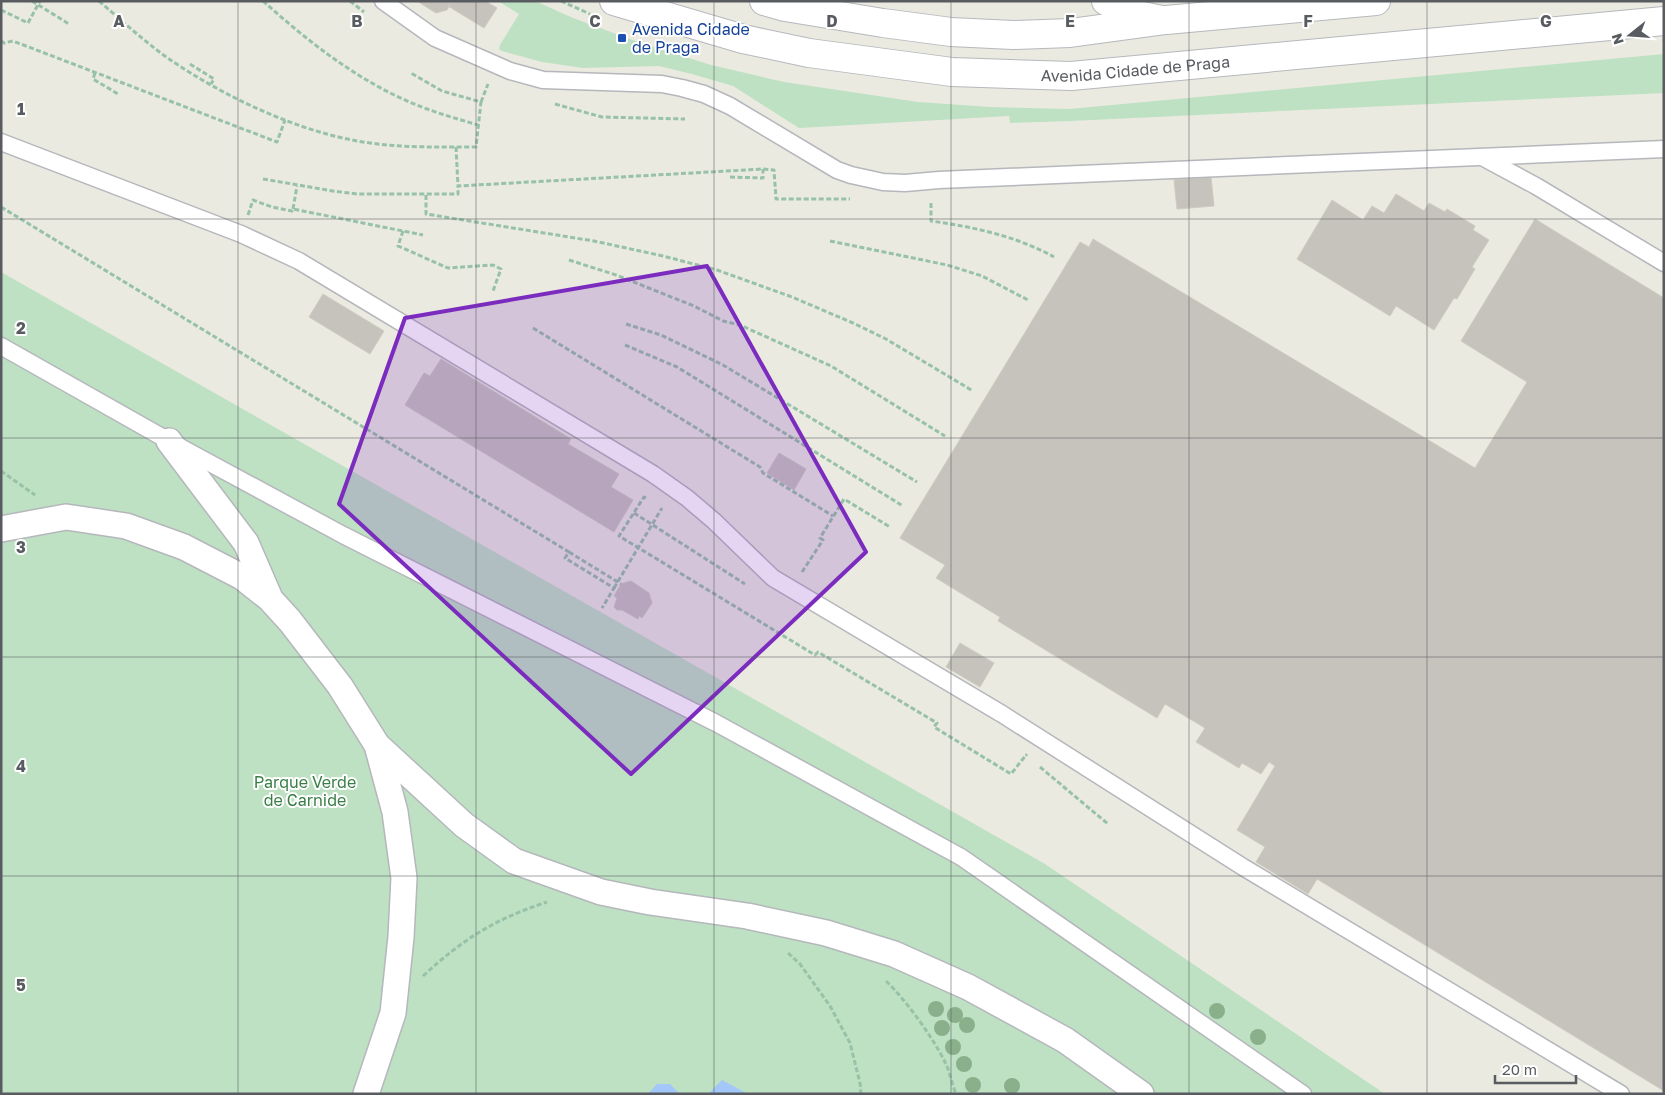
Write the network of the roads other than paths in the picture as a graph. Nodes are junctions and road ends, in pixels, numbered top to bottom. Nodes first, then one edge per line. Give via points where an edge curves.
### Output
1 (382, 1) edge
2 (614, 1) edge
3 (764, 1) edge
4 (1106, 1) edge
5 (1376, 1) edge
6 (1314, 4) edge
7 (1166, 20) junction
8 (1664, 21) edge
9 (1, 142) edge
10 (1664, 149) edge
11 (1482, 156) junction
12 (1664, 263) edge
13 (1, 346) edge
14 (169, 440) junction
15 (1, 529) edge
16 (270, 599) junction
17 (377, 745) junction
18 (366, 1094) edge
19 (1141, 1094) edge
20 (1303, 1094) edge
21 (1621, 1094) edge

1 - 11 lane via 435,38 510,71 543,80 662,84 704,94 837,170 866,180 905,183
2 - 8 main road, Avenida Cidade de Praga via 743,39 809,53 952,72 1015,75 1071,76
3 - 7 main road via 785,7 952,32 1070,34
4 - 7 main road via 1132,14
5 - 6 main road
6 - 7 main road
9 - 21 lane via 241,234 299,261 653,474 688,498 773,578 1002,714 1243,867
10 - 11 lane
11 - 12 lane
13 - 14 lane
14 - 16 street via 246,543
14 - 20 lane via 343,535 716,723 962,857
15 - 16 street via 66,517 126,526 184,547 242,577
16 - 17 street via 340,686
17 - 18 street via 394,812 404,878 393,1013
17 - 19 street via 464,826 514,861 601,892 747,916 826,933 894,954 968,987 1065,1040

